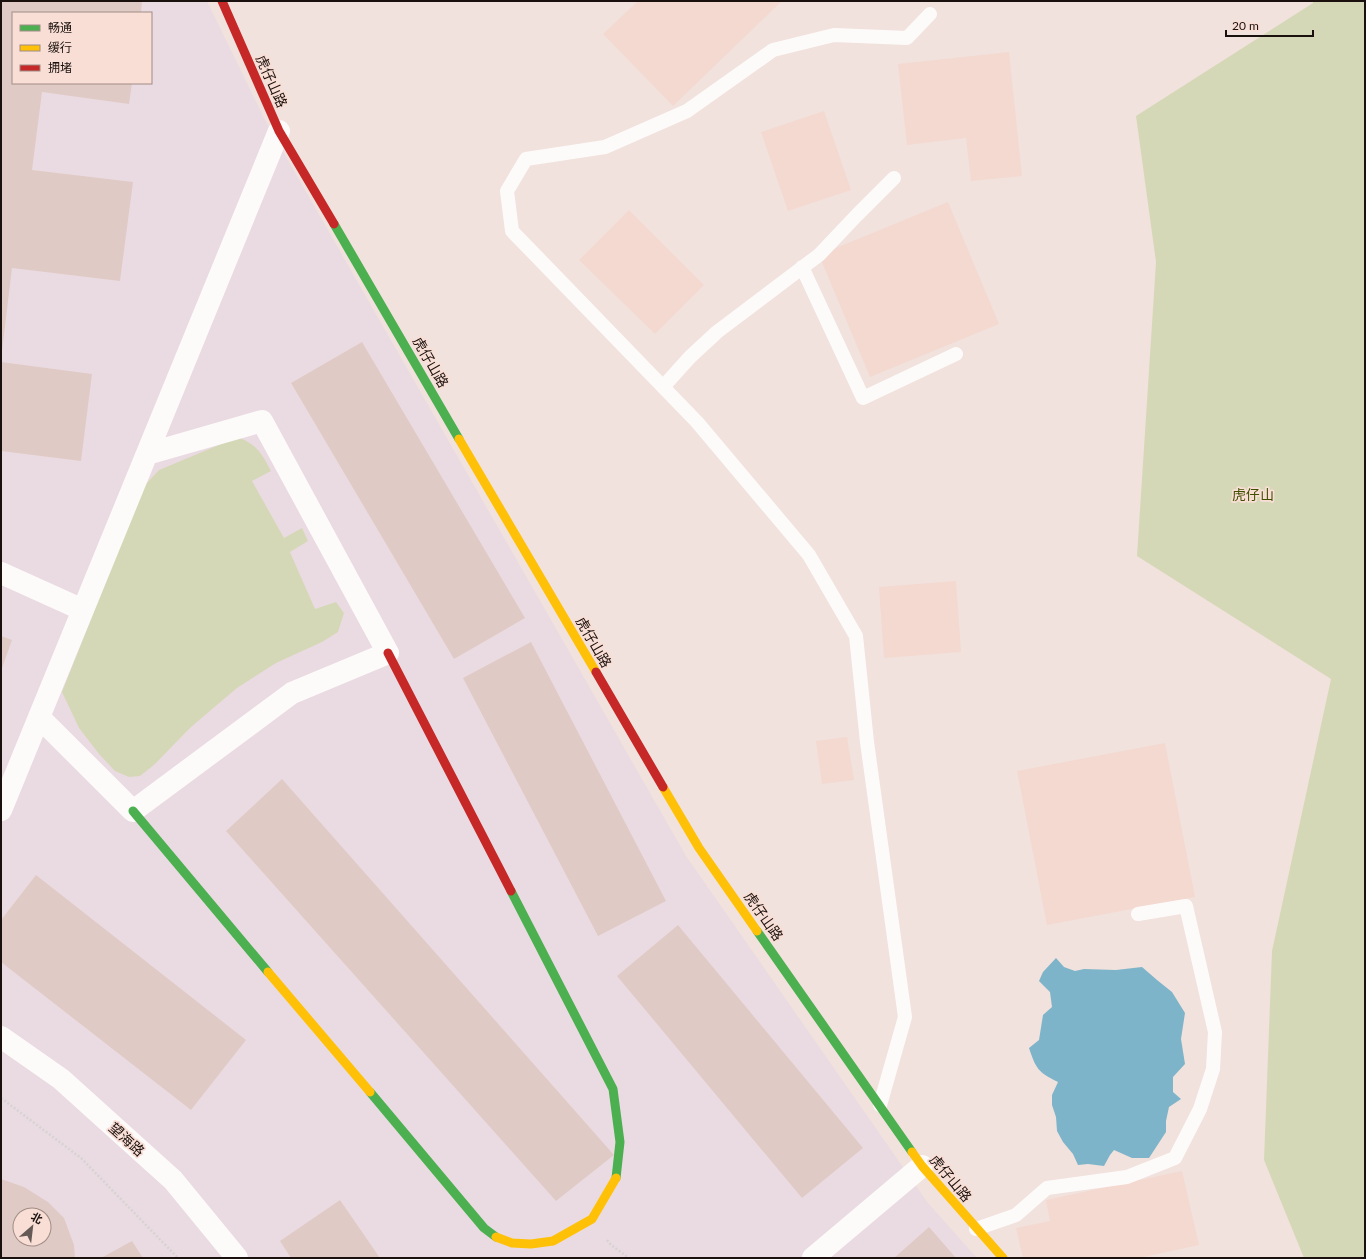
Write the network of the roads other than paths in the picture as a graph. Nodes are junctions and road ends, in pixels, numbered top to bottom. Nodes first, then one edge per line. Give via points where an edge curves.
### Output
1 (222, 1) edge
2 (930, 14) dead end
3 (279, 131) junction
4 (894, 178) dead end
5 (802, 267) junction
6 (956, 354) dead end
7 (663, 387) junction
8 (147, 454) junction
9 (1, 573) edge
10 (83, 610) junction
11 (388, 654) junction
12 (40, 717) junction
13 (1, 810) edge
14 (133, 811) junction
15 (1138, 914) dead end
16 (1, 1037) edge
17 (880, 1105) junction
18 (922, 1166) junction
19 (976, 1229) junction
20 (237, 1258) edge
21 (813, 1258) edge
22 (1003, 1258) edge

1 - 3 street, 虎仔山路
2 - 7 lane via 907,38 834,35 772,50 687,111 605,147 526,160 507,191 512,231
3 - 8 street
3 - 17 street, 虎仔山路 via 699,848
4 - 5 lane via 819,255
5 - 6 lane via 863,398
5 - 7 lane via 717,332
7 - 17 lane via 697,422 809,555 856,636 867,742 905,1017
8 - 10 street
8 - 11 street via 262,421
9 - 10 street
10 - 12 street
11 - 14 street via 292,693
11 - 14 street via 613,1089 620,1142 616,1180 592,1219 554,1241 531,1244 512,1243 497,1238 484,1228
12 - 13 street
12 - 14 street
15 - 19 lane via 1186,906 1215,1032 1213,1069 1200,1109 1175,1158 1127,1178 1047,1188 1016,1215
16 - 20 street, 望海路 via 61,1079 172,1180
17 - 18 street, 虎仔山路
18 - 19 street, 虎仔山路
18 - 21 street
19 - 22 street, 虎仔山路

